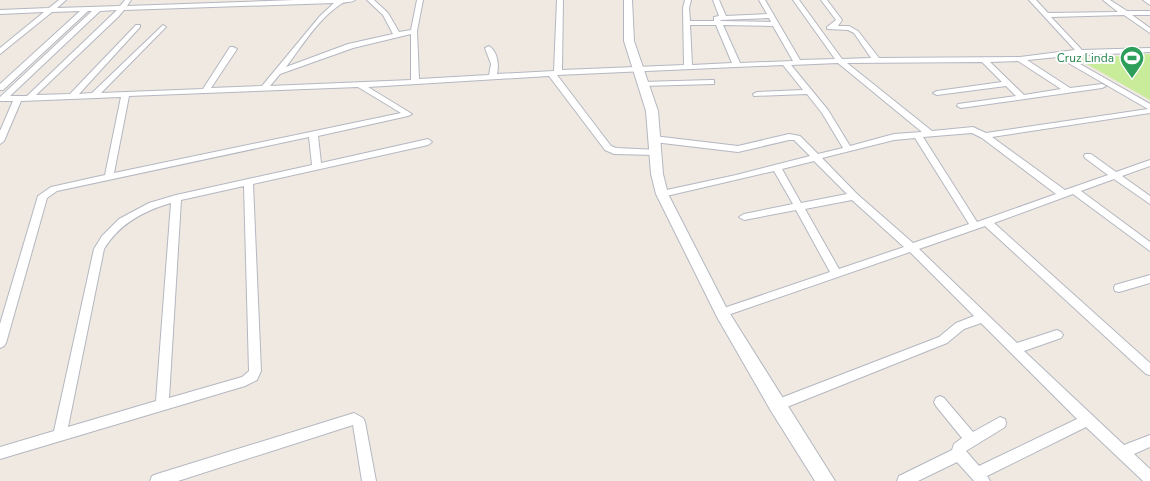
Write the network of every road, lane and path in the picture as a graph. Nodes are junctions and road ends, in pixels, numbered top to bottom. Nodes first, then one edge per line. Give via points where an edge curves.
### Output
1 (63, 0) edge
2 (128, 0) edge
3 (352, 0) edge
4 (370, 0) edge
5 (420, 0) edge
6 (560, 0) edge
7 (628, 0) edge
8 (688, 0) edge
9 (716, 0) edge
10 (762, 0) edge
11 (796, 0) edge
12 (824, 0) edge
13 (1032, 0) edge
14 (1106, 0) edge
15 (1146, 0) edge
16 (340, 1) edge
17 (1150, 3) edge
18 (123, 7) junction
19 (99, 8) junction
20 (86, 9) junction
21 (51, 10) junction
22 (0, 12) edge
23 (1150, 13) edge
24 (1046, 14) junction
25 (1127, 15) junction
26 (723, 16) junction
27 (771, 16) junction
28 (686, 23) junction
29 (719, 24) junction
30 (777, 24) junction
31 (138, 26) dead end
32 (163, 27) dead end
33 (832, 28) junction
34 (414, 31) junction
35 (818, 31) junction
36 (1150, 31) edge
37 (397, 34) junction
38 (489, 48) dead end
39 (233, 49) dead end
40 (1150, 50) edge
41 (0, 52) edge
42 (1080, 52) junction
43 (1060, 55) junction
44 (1020, 59) junction
45 (876, 60) junction
46 (983, 60) junction
47 (840, 61) junction
48 (785, 63) junction
49 (798, 63) junction
50 (737, 65) junction
51 (688, 68) junction
52 (638, 70) junction
53 (276, 73) junction
54 (555, 73) junction
55 (492, 78) junction
56 (415, 82) junction
57 (711, 82) dead end
58 (1008, 83) junction
59 (642, 84) junction
60 (360, 85) junction
61 (1102, 86) dead end
62 (0, 88) edge
63 (264, 89) junction
64 (206, 90) junction
65 (1069, 91) junction
66 (810, 92) junction
67 (126, 93) junction
68 (937, 93) dead end
69 (95, 94) junction
70 (757, 94) dead end
71 (73, 95) junction
72 (30, 97) junction
73 (18, 98) junction
74 (1023, 98) junction
75 (1, 99) edge
76 (961, 106) dead end
77 (1150, 109) edge
78 (313, 133) junction
79 (929, 133) junction
80 (917, 134) junction
81 (985, 136) junction
82 (0, 140) edge
83 (428, 142) dead end
84 (654, 146) junction
85 (848, 149) junction
86 (1088, 156) dead end
87 (815, 157) junction
88 (1150, 163) edge
89 (317, 167) junction
90 (777, 168) junction
91 (1114, 176) junction
92 (109, 177) junction
93 (248, 182) junction
94 (1068, 192) junction
95 (662, 194) junction
96 (854, 196) junction
97 (176, 198) junction
98 (1150, 201) edge
99 (799, 208) junction
100 (744, 217) dead end
101 (987, 222) junction
102 (975, 226) junction
103 (1150, 247) edge
104 (911, 248) junction
105 (836, 273) junction
106 (1150, 279) edge
107 (1119, 288) dead end
108 (722, 314) junction
109 (982, 318) junction
110 (1057, 335) dead end
111 (0, 343) edge
112 (1015, 349) junction
113 (1150, 370) edge
114 (940, 402) dead end
115 (162, 405) junction
116 (777, 406) junction
117 (1087, 420) junction
118 (1000, 423) dead end
119 (60, 435) junction
120 (971, 439) junction
121 (1150, 441) edge
122 (1123, 452) junction
123 (0, 453) edge
124 (959, 454) junction
125 (980, 477) edge
126 (1150, 478) edge
127 (157, 481) edge
128 (369, 481) edge
129 (826, 481) edge
130 (904, 481) edge

1 - 21 street
2 - 18 street
3 - 16 street
4 - 37 street via 386,14
5 - 34 street
6 - 54 street
7 - 52 street via 629,41
8 - 28 street
9 - 26 street
10 - 27 street
11 - 35 street
12 - 33 street via 839,20
13 - 24 street
14 - 25 street
15 - 17 street
16 - 18 street
16 - 53 street via 322,17
18 - 19 street
18 - 72 street
19 - 20 street
19 - 75 street
20 - 21 street
20 - 62 street
21 - 22 street
21 - 41 street
23 - 25 street
24 - 25 street
24 - 42 street
25 - 36 street
26 - 27 street
26 - 29 street via 716,18
27 - 30 street
28 - 29 street
28 - 51 street
29 - 30 street
29 - 50 street
30 - 49 street
31 - 71 street
32 - 69 street
33 - 35 street
33 - 45 street via 848,28 856,32
34 - 37 street
34 - 56 street
35 - 47 street
37 - 53 street via 351,46
38 - 55 street via 495,64
39 - 64 street
40 - 42 street
42 - 43 street
43 - 44 street
43 - 77 street
44 - 46 street
44 - 65 street
45 - 46 street
45 - 47 street
46 - 58 street
47 - 49 street
47 - 79 street
48 - 49 street
48 - 50 street
48 - 66 street
50 - 51 street
51 - 52 street
52 - 54 street
52 - 59 street
53 - 63 street
54 - 55 street
54 - 84 street via 608,148 614,151
55 - 56 street
56 - 60 street
57 - 59 street
58 - 68 street
58 - 74 street
59 - 84 street via 652,111
60 - 63 street
60 - 78 street via 408,114
61 - 65 street
63 - 64 street
64 - 67 street
65 - 74 street
66 - 70 street
66 - 85 street
67 - 69 street
67 - 92 street
69 - 71 street
71 - 72 street
72 - 73 street
73 - 75 street
73 - 82 street
74 - 76 street
77 - 81 street
78 - 89 street
78 - 92 street
79 - 80 street
79 - 81 street via 973,130
80 - 85 street
80 - 102 street
81 - 94 street
83 - 89 street
84 - 87 street via 738,149 793,136
84 - 95 street
85 - 87 street
86 - 91 street
87 - 90 street
87 - 96 street
88 - 91 street
89 - 93 street
90 - 95 street
90 - 99 street
91 - 94 street
91 - 98 street
92 - 111 street via 54,189 43,196
93 - 97 street
93 - 115 street via 255,371 245,381
94 - 101 street
94 - 103 street
95 - 108 street
96 - 99 street
96 - 104 street
97 - 115 street
97 - 119 street via 151,205 122,220 99,249
99 - 100 street
99 - 105 street
101 - 102 street
101 - 113 street
102 - 104 street
104 - 105 street
104 - 109 street
105 - 108 street
106 - 107 street
108 - 116 street
109 - 112 street
109 - 116 street via 960,326 944,340
110 - 112 street
112 - 117 street
114 - 120 street
115 - 119 street
116 - 129 street
117 - 122 street
117 - 125 street
118 - 120 street
119 - 123 street
120 - 124 street via 959,448
121 - 122 street
122 - 126 street
124 - 125 street
124 - 130 street
127 - 128 street via 354,419 359,422

